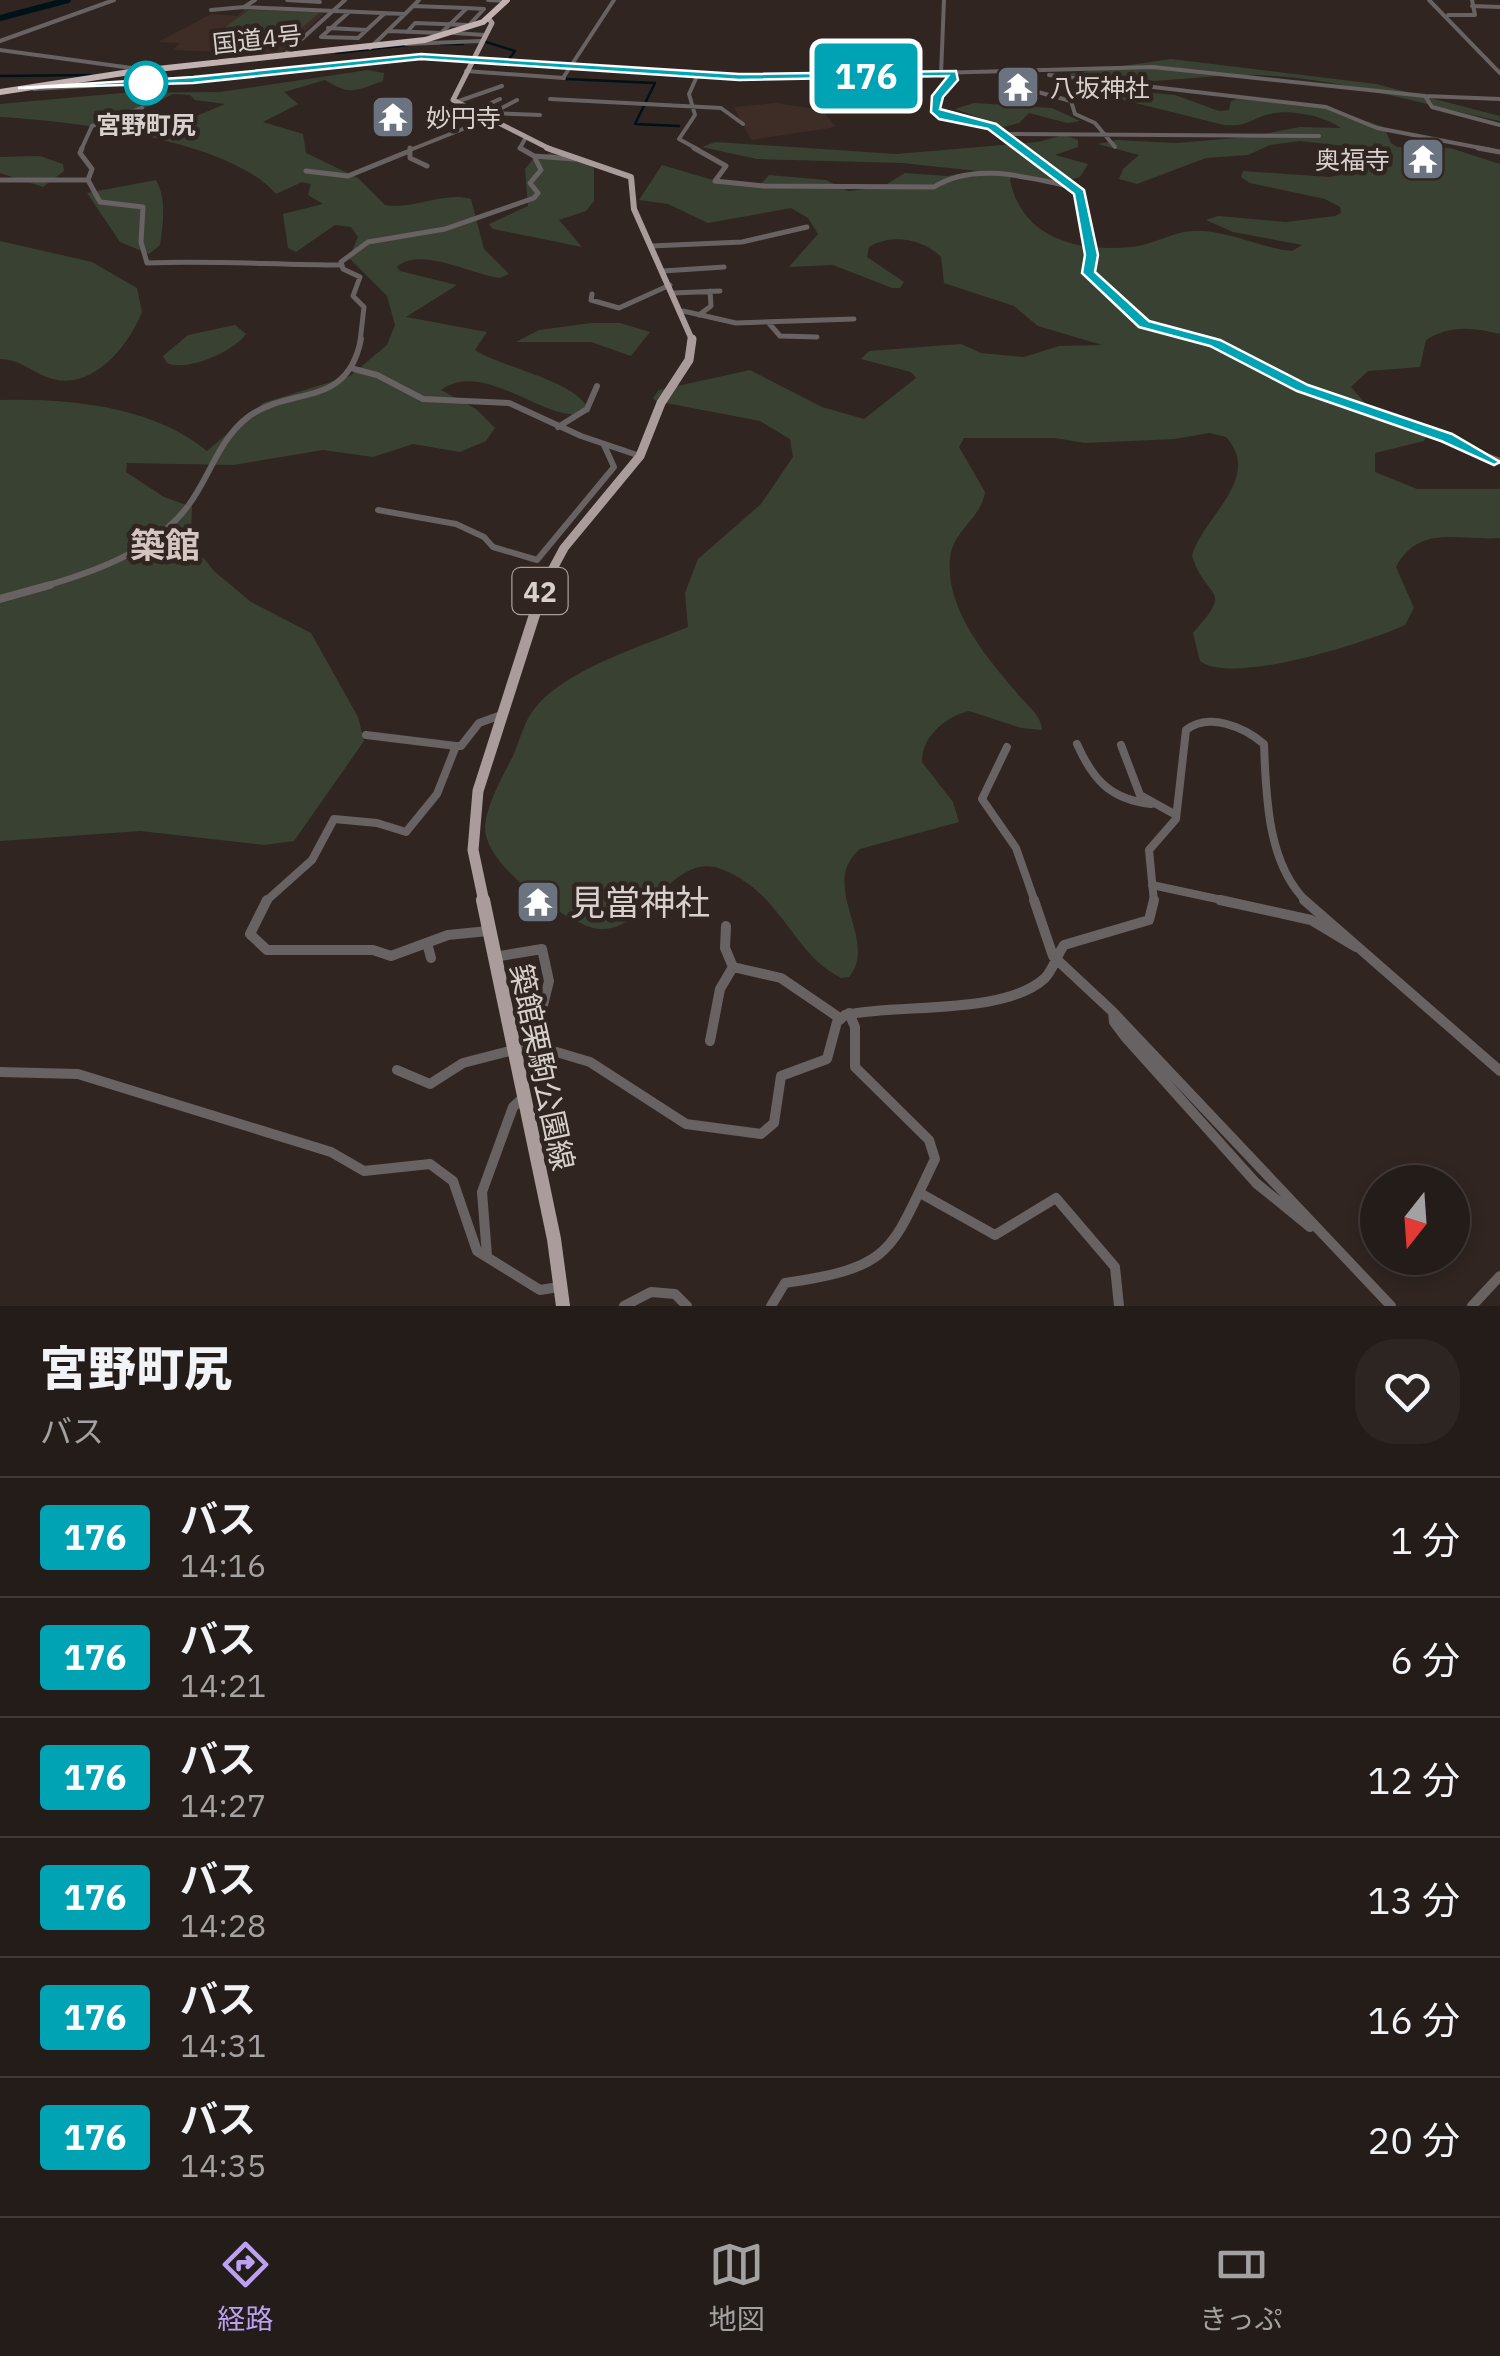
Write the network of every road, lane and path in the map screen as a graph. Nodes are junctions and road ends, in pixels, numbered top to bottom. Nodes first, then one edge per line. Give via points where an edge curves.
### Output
1 (114, 0) edge
2 (255, 0) edge
3 (288, 0) edge
4 (301, 0) edge
5 (346, 0) edge
6 (418, 0) edge
7 (488, 0) edge
8 (507, 0) edge
9 (614, 0) edge
10 (944, 0) edge
11 (1428, 0) edge
12 (321, 1) edge
13 (1472, 3) edge
14 (412, 6) junction
15 (431, 6) junction
16 (244, 7) junction
17 (449, 7) junction
18 (1500, 7) edge
19 (467, 8) junction
20 (212, 10) dead end
21 (310, 10) junction
22 (333, 11) junction
23 (349, 12) junction
24 (367, 12) junction
25 (386, 13) junction
26 (404, 14) junction
27 (1448, 15) junction
28 (489, 18) junction
29 (415, 22) junction
30 (433, 23) junction
31 (452, 24) junction
32 (314, 28) junction
33 (330, 28) junction
34 (348, 29) junction
35 (367, 30) junction
36 (388, 31) junction
37 (407, 32) junction
38 (454, 33) junction
39 (482, 40) junction
40 (0, 41) edge
41 (402, 44) junction
42 (370, 48) junction
43 (0, 50) edge
44 (283, 56) junction
45 (293, 57) junction
46 (472, 58) junction
47 (573, 65) junction
48 (293, 70) junction
49 (466, 70) junction
50 (152, 71) junction
51 (1029, 72) junction
52 (953, 73) junction
53 (1500, 73) edge
54 (698, 74) junction
55 (942, 74) junction
56 (148, 82) junction
57 (502, 86) dead end
58 (24, 88) junction
59 (0, 92) edge
60 (141, 92) tunnel mouth
61 (1424, 96) junction
62 (550, 98) dead end
63 (500, 99) dead end
64 (1500, 99) edge
65 (516, 100) dead end
66 (456, 102) junction
67 (692, 106) junction
68 (142, 108) dead end
69 (486, 115) junction
70 (540, 115) dead end
71 (743, 124) dead end
72 (1500, 125) edge
73 (1103, 132) junction
74 (1002, 134) junction
75 (1319, 136) dead end
76 (526, 137) junction
77 (1116, 147) dead end
78 (407, 152) junction
79 (1500, 152) edge
80 (534, 156) junction
81 (575, 159) junction
82 (427, 166) dead end
83 (306, 171) dead end
84 (0, 180) edge
85 (88, 180) junction
86 (1069, 186) junction
87 (807, 227) dead end
88 (651, 246) junction
89 (341, 265) junction
90 (724, 267) dead end
91 (701, 268) junction
92 (663, 271) junction
93 (672, 289) junction
94 (720, 290) dead end
95 (707, 291) junction
96 (592, 294) dead end
97 (682, 312) junction
98 (700, 315) junction
99 (854, 319) dead end
100 (768, 322) junction
101 (818, 337) dead end
102 (354, 370) junction
103 (597, 386) dead end
104 (558, 426) junction
105 (604, 445) junction
106 (640, 456) junction
107 (1500, 462) edge
108 (378, 510) dead end
109 (0, 599) edge
110 (501, 715) junction
111 (366, 735) dead end
112 (1076, 744) dead end
113 (1121, 745) dead end
114 (456, 746) junction
115 (1007, 747) dead end
116 (1151, 804) junction
117 (1176, 815) junction
118 (1152, 885) junction
119 (726, 926) dead end
120 (488, 930) junction
121 (428, 943) junction
122 (1358, 948) junction
123 (1053, 956) junction
124 (494, 957) junction
125 (431, 958) dead end
126 (733, 967) junction
127 (845, 1016) junction
128 (710, 1041) dead end
129 (532, 1044) junction
130 (514, 1048) junction
131 (398, 1070) dead end
132 (0, 1072) edge
133 (1500, 1072) edge
134 (524, 1096) junction
135 (920, 1192) junction
136 (487, 1256) junction
137 (1500, 1276) edge
138 (560, 1286) junction
139 (563, 1306) edge
140 (624, 1306) edge
141 (687, 1306) edge
142 (771, 1306) edge
143 (1119, 1306) edge
144 (1390, 1306) edge
145 (1472, 1306) edge

1 - 40 street
2 - 16 street
3 - 4 street
4 - 12 street
5 - 22 street
6 - 14 street
7 - 8 street
8 - 28 highway, 国道4号
9 - 47 street
10 - 55 street
11 - 27 street
12 - 21 street
13 - 18 street
13 - 27 street via 1476,15
14 - 15 street
14 - 26 street
15 - 17 street
15 - 29 street
16 - 20 street
16 - 21 street
17 - 19 street
17 - 30 street
19 - 31 street
19 - 31 street via 484,8 470,25
21 - 22 street
22 - 23 street
22 - 32 street
23 - 24 street
23 - 33 street
24 - 25 street
24 - 34 street
25 - 26 street
25 - 35 street
26 - 36 street
27 - 53 street
28 - 38 highway, 国道4号
28 - 39 main road
29 - 30 street
29 - 37 street
30 - 31 street
31 - 37 street via 441,33
32 - 33 street
32 - 44 street
33 - 34 street
33 - 35 street via 321,36 358,38
34 - 35 street
36 - 37 street
36 - 42 street
38 - 39 street
38 - 41 highway, 国道4号
39 - 41 street
39 - 46 main road
41 - 42 highway, 国道4号
42 - 45 highway, 国道4号
43 - 50 street
44 - 45 highway, 国道4号
44 - 50 highway, 国道4号
45 - 48 street
46 - 47 street
46 - 48 street via 401,57
46 - 49 main road
47 - 49 street via 562,78
47 - 54 street
48 - 56 street
49 - 66 main road via 453,94
50 - 56 street
50 - 58 highway, 国道4号
51 - 52 street
51 - 61 street via 1165,67
51 - 73 street via 1034,91 1071,101 1075,114
51 - 79 street via 1326,106 1377,128
52 - 55 street
52 - 74 street via 935,110
54 - 55 street
54 - 67 street via 689,94
56 - 58 street
56 - 60 street
57 - 66 street
58 - 59 highway, 国道4号
61 - 64 street
61 - 72 street via 1432,108
62 - 67 street
63 - 69 street via 477,109
65 - 69 street
66 - 69 main road, 築館栗駒公園線 / 42
67 - 71 street via 727,110
67 - 86 street via 695,115 679,139 726,166 714,181 929,187 950,177 1006,173
68 - 85 street via 88,130 80,154 93,172
69 - 70 street
69 - 76 main road, 築館栗駒公園線 / 42
69 - 78 street
73 - 74 street
73 - 75 street
73 - 77 street
74 - 86 street
76 - 80 street via 520,148
76 - 81 main road, 築館栗駒公園線 / 42
78 - 82 street
78 - 83 street via 348,176
80 - 81 street
80 - 89 street via 541,170 530,183 538,192 530,200 445,229 368,242
81 - 88 main road, 築館栗駒公園線 / 42 via 631,177 634,209
84 - 85 street
85 - 89 street via 100,202 142,207 140,240 150,264
86 - 107 street via 1081,196 1088,273 1144,324 1215,343 1302,388
87 - 88 street via 782,227 729,244
88 - 92 main road, 築館栗駒公園線 / 42
89 - 102 street via 360,277 353,296 364,308
90 - 91 street
91 - 92 street
91 - 95 street
92 - 93 main road, 築館栗駒公園線 / 42
93 - 95 street
93 - 96 street via 619,308 592,300
93 - 97 main road, 築館栗駒公園線 / 42
94 - 95 street
95 - 98 street via 712,306
97 - 98 street
97 - 106 main road, 築館栗駒公園線 / 42 via 692,334 691,354
98 - 100 street
99 - 100 street
100 - 101 street via 780,336
102 - 104 street via 423,399 509,403
102 - 109 street via 321,392 244,420 222,443 186,508 131,553
103 - 104 street via 586,409
104 - 105 street
105 - 106 street
105 - 108 street via 614,467 537,560 492,547 465,528
106 - 110 main road, 築館栗駒公園線 / 42 via 546,578
110 - 114 street via 479,723
110 - 120 main road, 築館栗駒公園線 / 42 via 474,824
111 - 114 street
112 - 116 street via 1100,783
113 - 116 street via 1140,794
114 - 121 street via 437,794 411,828 334,819 312,860 265,902 250,934 267,950 372,950 391,956
115 - 123 street via 982,799 1016,848
116 - 117 street
117 - 118 street via 1149,850
117 - 122 street via 1189,725 1210,722 1256,736 1266,754 1266,806 1289,878
118 - 122 street via 1311,920
118 - 123 street via 1153,914 1144,924 1083,934
119 - 126 street via 724,948
120 - 121 street
120 - 124 main road, 築館栗駒公園線 / 42
121 - 125 street
122 - 133 street
123 - 127 street via 1048,976 1025,990
123 - 144 street via 1113,1012 1126,1038 1256,1183 1322,1234
124 - 129 street via 542,949 549,980
124 - 130 main road, 築館栗駒公園線 / 42
126 - 127 street via 784,976
126 - 128 street via 720,989
127 - 129 street via 827,1059 776,1080 774,1123 761,1134 686,1124 602,1069
127 - 135 street via 855,1027 855,1067 934,1150
129 - 130 street
130 - 131 street via 463,1062 430,1084
130 - 134 main road, 築館栗駒公園線 / 42
132 - 136 street via 78,1074 332,1152 364,1172 430,1164 453,1181 476,1251
134 - 136 street via 513,1106 482,1192
134 - 138 main road, 築館栗駒公園線 / 42
135 - 142 street via 885,1254 785,1283
135 - 143 street via 996,1235 1056,1198 1116,1267
136 - 138 street via 540,1290
137 - 145 street
138 - 139 main road, 築館栗駒公園線 / 42
140 - 141 street via 651,1292 675,1294

